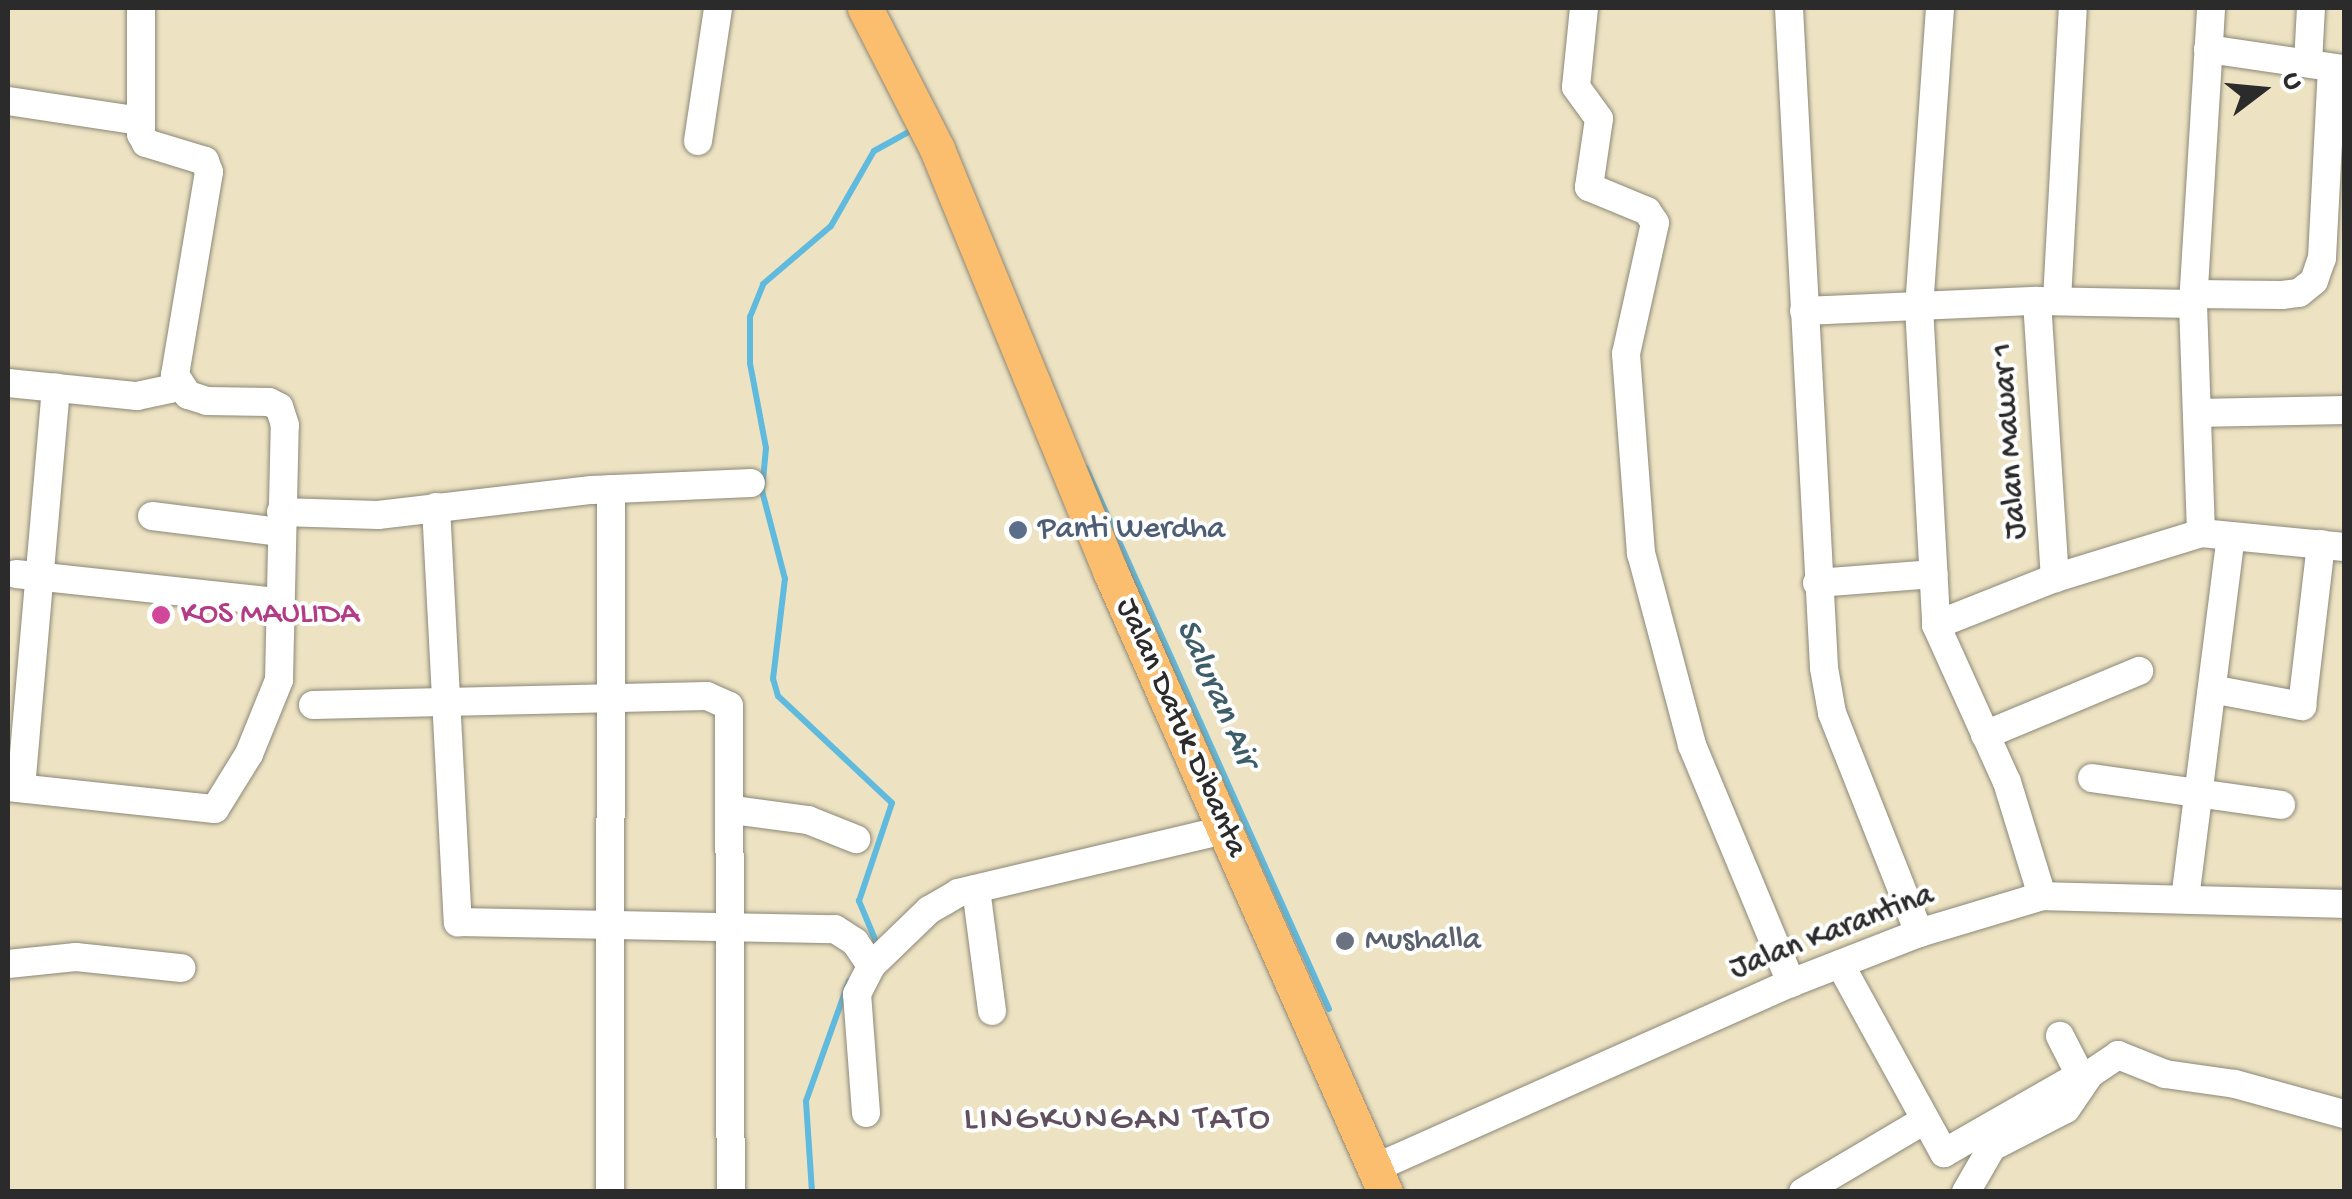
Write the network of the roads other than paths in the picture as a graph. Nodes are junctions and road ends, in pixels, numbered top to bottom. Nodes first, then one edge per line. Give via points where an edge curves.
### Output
1 (142, 8) edge
2 (718, 8) edge
3 (865, 8) edge
4 (1584, 8) edge
5 (1789, 8) edge
6 (1940, 8) edge
7 (2073, 8) edge
8 (2212, 8) edge
9 (2311, 8) edge
10 (2208, 50) junction
11 (2328, 67) edge
12 (8, 101) edge
13 (140, 121) junction
14 (698, 141) dead end
15 (2193, 299) junction
16 (2047, 300) junction
17 (1919, 306) junction
18 (1804, 311) junction
19 (8, 383) edge
20 (56, 388) junction
21 (179, 388) junction
22 (2344, 410) edge
23 (2197, 413) junction
24 (751, 483) dead end
25 (611, 489) junction
26 (436, 507) junction
27 (152, 516) dead end
28 (281, 522) junction
29 (2202, 532) junction
30 (2232, 537) junction
31 (2333, 546) edge
32 (1934, 574) junction
33 (30, 576) junction
34 (2055, 578) junction
35 (1817, 584) junction
36 (279, 602) junction
37 (1936, 624) junction
38 (2139, 671) dead end
39 (2212, 689) junction
40 (614, 698) junction
41 (446, 700) junction
42 (313, 706) dead end
43 (1986, 735) junction
44 (2092, 778) dead end
45 (14, 788) edge
46 (2198, 797) junction
47 (2281, 805) dead end
48 (733, 810) junction
49 (1225, 830) junction
50 (856, 839) dead end
51 (976, 888) junction
52 (2042, 896) junction
53 (2185, 900) junction
54 (2344, 904) edge
55 (614, 927) junction
56 (733, 930) junction
57 (1919, 932) junction
58 (8, 964) edge
59 (1840, 964) junction
60 (871, 966) junction
61 (181, 968) dead end
62 (1791, 983) junction
63 (992, 1011) dead end
64 (2060, 1036) dead end
65 (866, 1113) dead end
66 (2344, 1114) edge
67 (1923, 1121) junction
68 (1380, 1180) edge
69 (610, 1192) edge
70 (730, 1192) edge
71 (1803, 1192) edge
72 (1966, 1192) edge

1 - 13 street
2 - 14 street
3 - 49 main road, Jalan Datuk Dibanta via 931,139
4 - 62 street via 1576,88 1599,119 1589,186 1646,211 1655,222 1626,354 1641,553 1692,744
5 - 18 street
6 - 17 street
7 - 16 street, Jalan Mawar 1
8 - 10 street
9 - 11 street
10 - 11 street
10 - 15 street
11 - 15 street via 2322,258 2314,280 2299,293
12 - 13 street
13 - 21 street via 146,143 192,156 209,172 175,375
15 - 16 street
15 - 23 street
16 - 17 street
16 - 34 street, Jalan Mawar 1
17 - 18 street
17 - 32 street
18 - 35 street
19 - 20 street
20 - 21 street via 137,396
20 - 33 street
21 - 28 street via 207,401 279,407 285,425
22 - 23 street
23 - 29 street
24 - 25 street
25 - 26 street
25 - 40 street
26 - 28 street
26 - 41 street
27 - 28 street
28 - 36 street
29 - 30 street
29 - 34 street
30 - 31 street
30 - 39 street
31 - 39 street via 2302,706
32 - 35 street
32 - 37 street
33 - 36 street
33 - 45 street
34 - 37 street
35 - 57 street via 1832,713
36 - 45 street via 279,680 249,754 215,809
37 - 43 street
38 - 43 street
39 - 46 street
40 - 41 street
40 - 48 street via 707,696 728,706
40 - 55 street
41 - 42 street
41 - 55 street via 458,922
43 - 52 street via 2022,823
44 - 46 street
46 - 47 street
46 - 53 street
48 - 50 street via 808,820
48 - 56 street
49 - 51 street
49 - 68 main road, Jalan Datuk Dibanta
51 - 60 street via 929,910
51 - 63 street
52 - 53 street, Jalan Karantina
52 - 57 street, Jalan Karantina
53 - 54 street, Jalan Karantina
55 - 56 street
55 - 69 street
56 - 60 street via 836,929 856,942
56 - 70 street
57 - 59 street, Jalan Karantina
58 - 61 street via 76,957
59 - 62 street, Jalan Karantina
59 - 67 street
60 - 65 street via 857,994
62 - 68 street, Jalan Karantina
64 - 67 street via 2080,1075 1944,1154
66 - 72 street via 2235,1084 2165,1074 2118,1055 2090,1074 2066,1108 1992,1147
67 - 71 street

